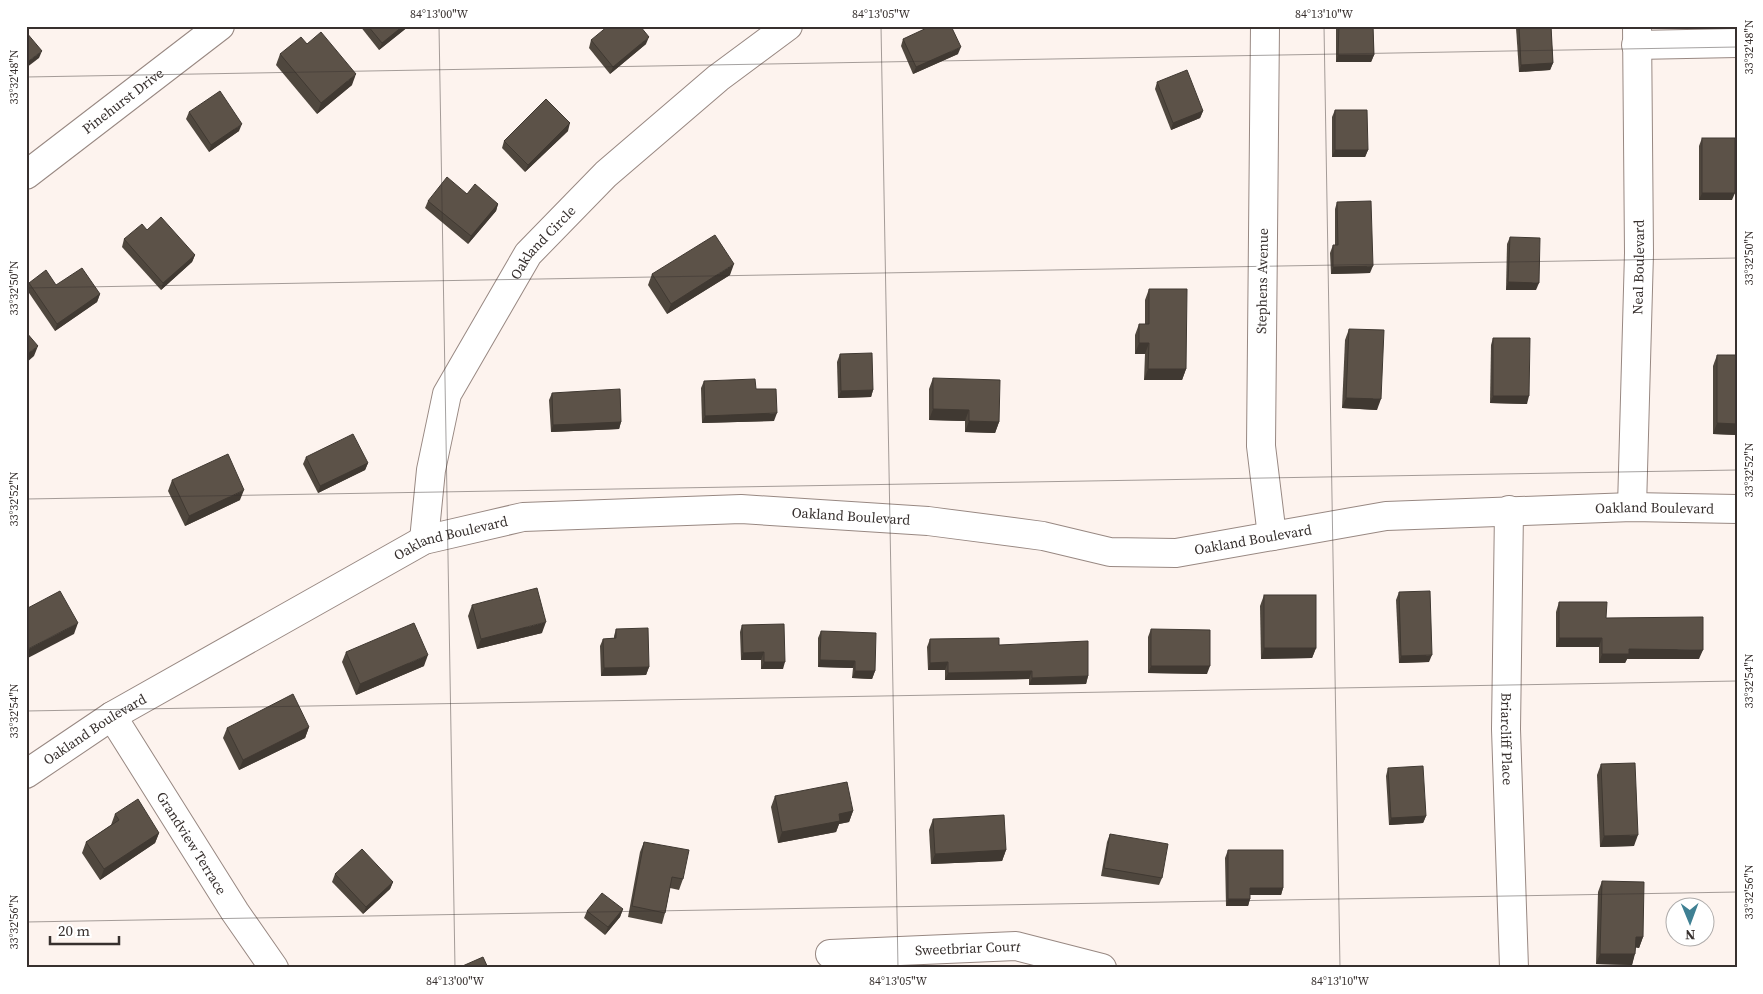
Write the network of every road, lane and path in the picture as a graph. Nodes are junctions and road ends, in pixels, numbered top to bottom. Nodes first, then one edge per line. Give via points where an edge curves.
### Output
1 (220, 26) edge
2 (788, 26) edge
3 (1265, 26) edge
4 (1636, 35) edge
5 (1737, 43) edge
6 (26, 175) edge
7 (1632, 507) junction
8 (1509, 510) junction
9 (1737, 510) edge
10 (1272, 536) junction
11 (424, 540) junction
12 (112, 716) junction
13 (26, 774) edge
14 (830, 954) dead end
15 (274, 968) edge
16 (1102, 968) edge
17 (1514, 968) edge

1 - 6 street, Pinehurst Drive
2 - 11 street, Oakland Circle via 718,78 606,174 528,254 447,394 431,470
3 - 10 street, Stephens Avenue via 1261,446
4 - 5 street
4 - 7 street, Neal Boulevard via 1639,253
7 - 8 street, Oakland Boulevard
7 - 9 street, Oakland Boulevard
8 - 10 street, Oakland Boulevard via 1386,516
8 - 17 street, Briarcliff Place via 1506,729
10 - 11 street, Oakland Boulevard via 1176,553 1110,552 1043,536 928,521 741,509 523,517
11 - 12 street, Oakland Boulevard
12 - 13 street, Oakland Boulevard
12 - 15 street, Grandview Terrace via 235,912
14 - 16 street, Sweetbriar Court via 1016,946

